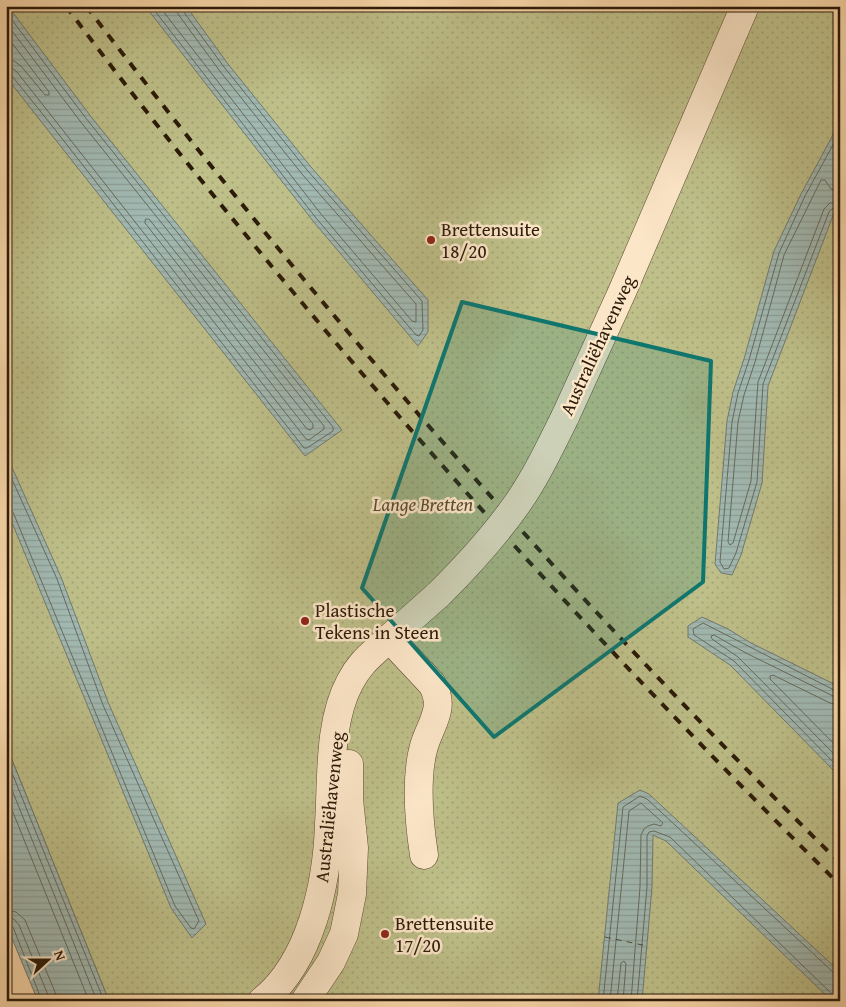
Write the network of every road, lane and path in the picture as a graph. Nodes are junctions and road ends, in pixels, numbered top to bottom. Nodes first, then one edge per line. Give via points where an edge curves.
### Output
1 (745, 6) edge
2 (387, 640) junction
3 (424, 855) dead end
4 (262, 1001) edge
5 (305, 1001) edge

1 - 2 street, Australiëhavenweg, bridge via 622,292 545,458 518,504 488,543 439,594
2 - 3 street via 432,684 439,701 420,759
2 - 4 street, Australiëhavenweg via 359,667 349,683 341,707 331,769 326,866 305,944 279,984
2 - 5 street, Australiëhavenweg via 363,700 349,759 354,848 352,894 344,934 331,962

